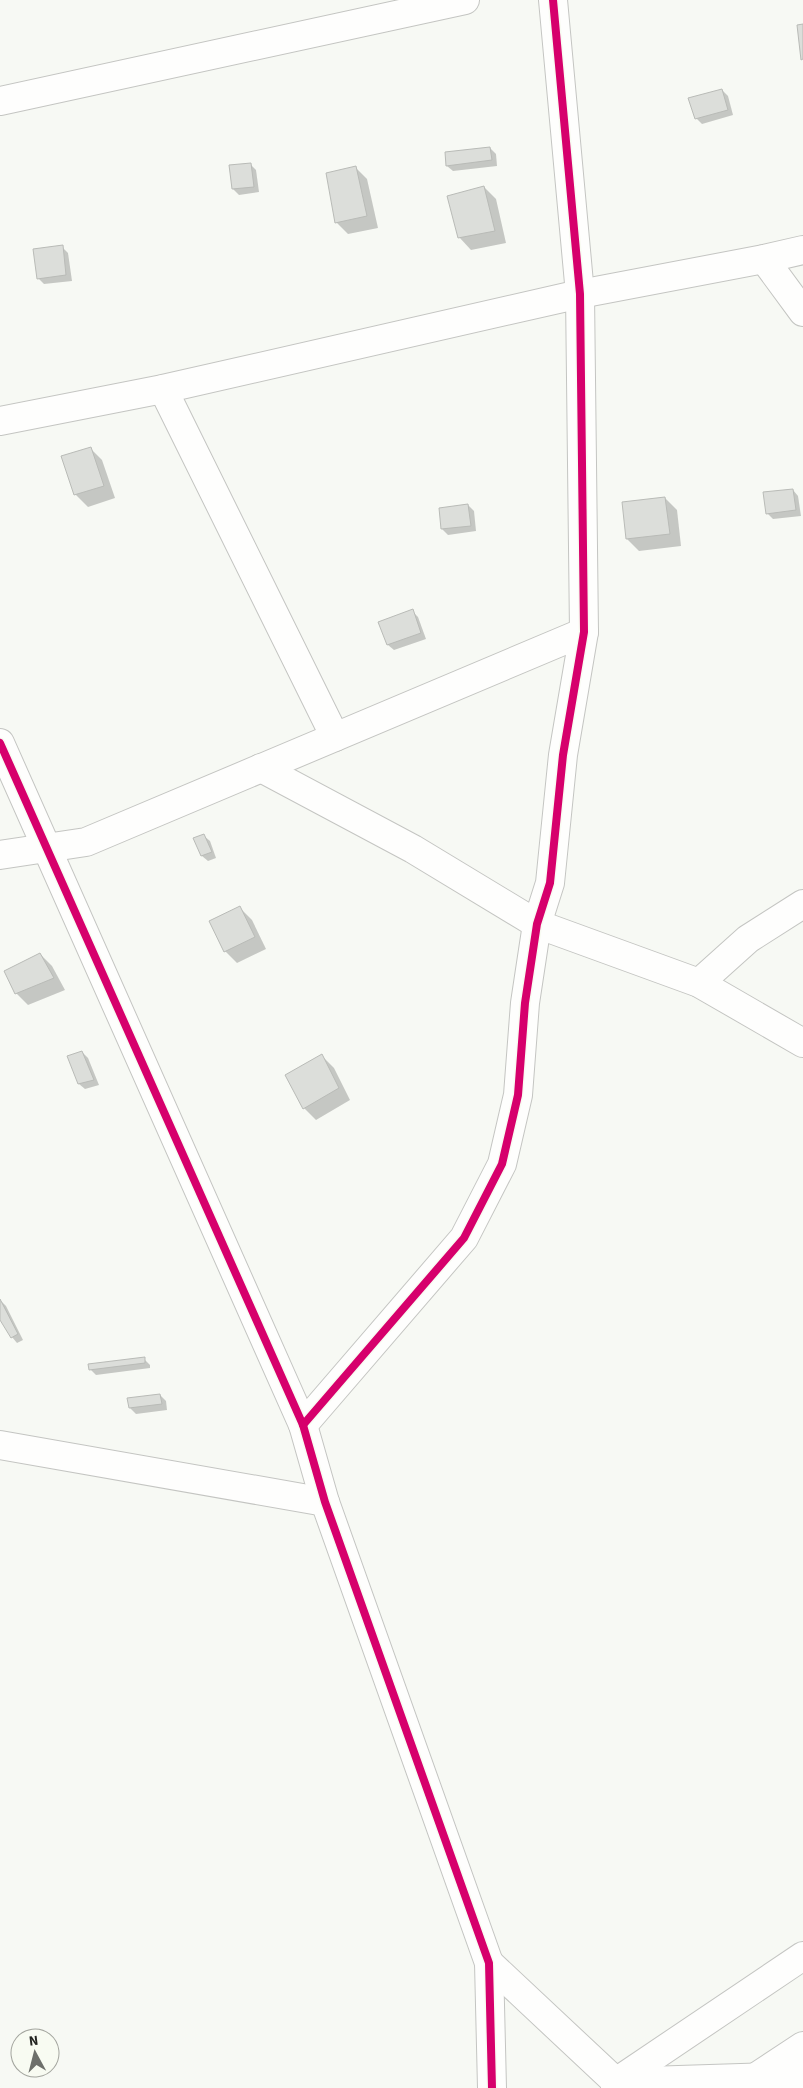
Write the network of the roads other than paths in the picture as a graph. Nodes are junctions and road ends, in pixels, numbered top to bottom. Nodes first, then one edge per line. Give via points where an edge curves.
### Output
1 (464, 0) edge
2 (553, 0) edge
3 (0, 101) edge
4 (803, 250) edge
5 (764, 259) junction
6 (580, 294) junction
7 (803, 312) edge
8 (163, 389) junction
9 (0, 421) edge
10 (584, 632) junction
11 (335, 737) junction
12 (0, 743) edge
13 (261, 768) junction
14 (46, 848) junction
15 (0, 855) edge
16 (803, 904) edge
17 (537, 924) junction
18 (698, 982) junction
19 (803, 1043) edge
20 (303, 1425) junction
21 (0, 1445) edge
22 (325, 1502) junction
23 (803, 1956) edge
24 (489, 1963) junction
25 (803, 2046) edge
26 (803, 2076) edge
27 (748, 2083) edge
28 (617, 2086) edge
29 (492, 2088) edge

1 - 3 street
2 - 6 street
4 - 5 street
5 - 6 street
5 - 7 street
6 - 8 street
6 - 10 street
8 - 9 street
8 - 11 street
10 - 11 street
10 - 17 street via 563,755 550,883
11 - 13 street
12 - 14 street
13 - 14 street via 86,842
13 - 17 street via 413,849
14 - 15 street
14 - 20 street
16 - 18 street via 748,939
17 - 18 street
17 - 20 street via 525,1003 518,1095 502,1164 464,1238
18 - 19 street
20 - 22 street
21 - 22 street
22 - 24 street
23 - 28 street
24 - 28 street
24 - 29 street
25 - 27 street
26 - 27 street
27 - 28 street

